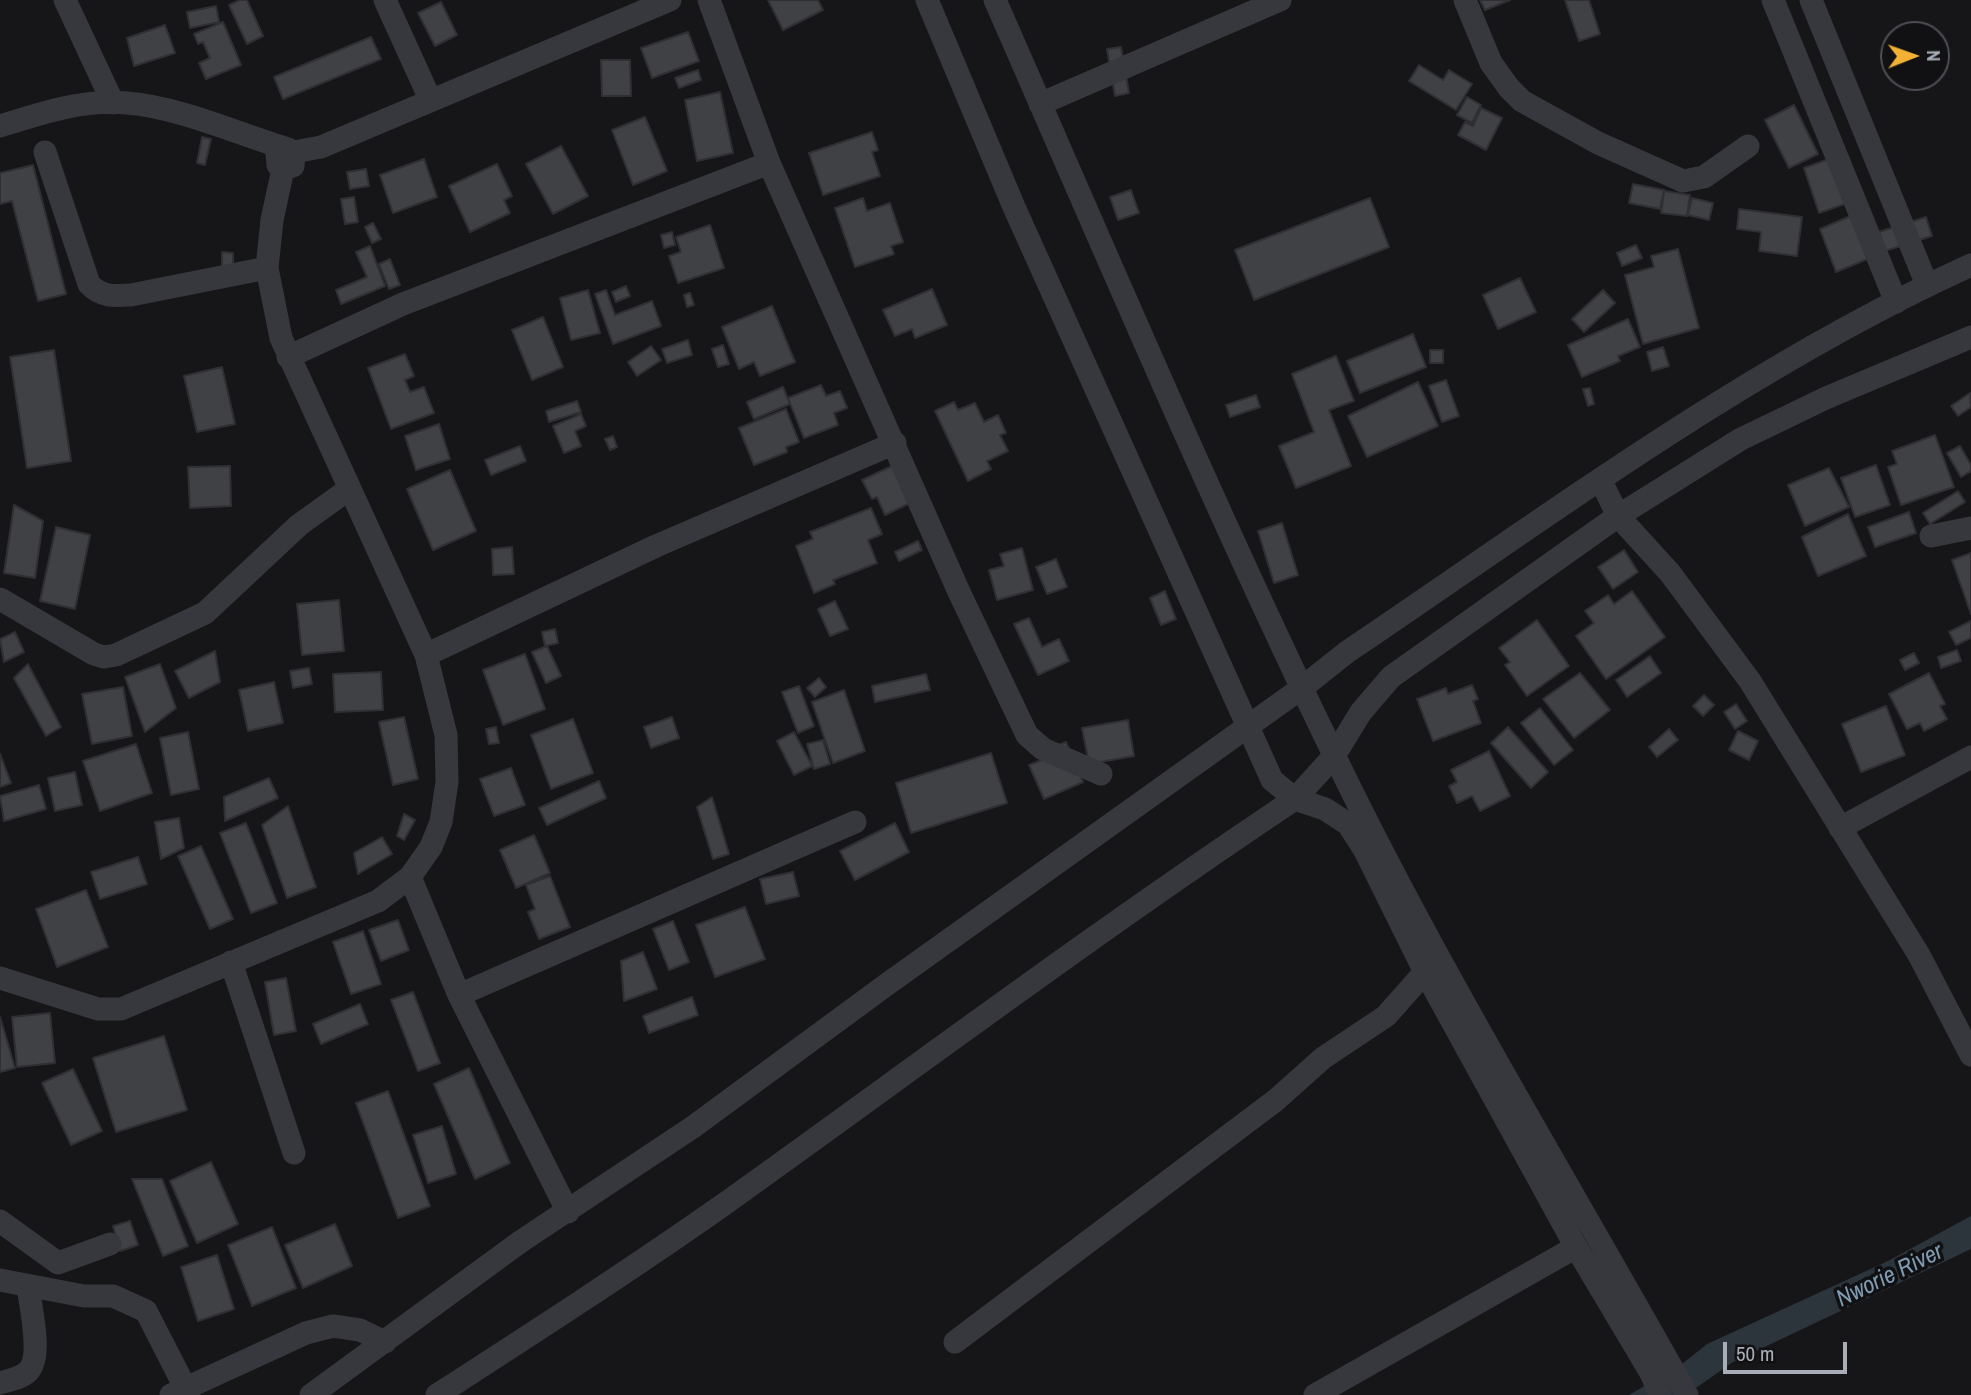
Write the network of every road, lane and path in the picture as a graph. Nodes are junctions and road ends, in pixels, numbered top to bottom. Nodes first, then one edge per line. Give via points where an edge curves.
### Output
1 (65, 0) edge
2 (385, 0) edge
3 (670, 0) edge
4 (709, 0) edge
5 (926, 0) edge
6 (995, 0) edge
7 (1280, 0) edge
8 (1465, 0) edge
9 (1773, 0) edge
10 (1811, 0) edge
11 (430, 99) junction
12 (113, 103) junction
13 (1040, 103) junction
14 (0, 126) edge
15 (1748, 146) dead end
16 (45, 152) dead end
17 (287, 158) junction
18 (769, 163) junction
19 (1971, 265) edge
20 (267, 268) junction
21 (1927, 285) junction
22 (1896, 302) junction
23 (1971, 337) edge
24 (288, 357) junction
25 (895, 443) junction
26 (1601, 481) junction
27 (349, 489) junction
28 (1618, 516) junction
29 (1971, 528) edge
30 (1931, 536) dead end
31 (0, 599) edge
32 (426, 655) junction
33 (1303, 687) junction
34 (1247, 728) junction
35 (1334, 756) junction
36 (1971, 757) edge
37 (1101, 774) dead end
38 (1295, 799) junction
39 (855, 822) dead end
40 (1840, 828) junction
41 (410, 877) junction
42 (231, 962) junction
43 (1425, 972) junction
44 (0, 978) edge
45 (459, 995) junction
46 (1971, 1055) edge
47 (294, 1153) dead end
48 (568, 1212) junction
49 (0, 1221) edge
50 (110, 1244) dead end
51 (1576, 1247) junction
52 (0, 1280) edge
53 (28, 1286) junction
54 (384, 1342) junction
55 (956, 1342) dead end
56 (1660, 1368) junction
57 (0, 1383) edge
58 (182, 1392) edge
59 (311, 1395) edge
60 (437, 1395) edge
61 (1315, 1395) edge
62 (1660, 1395) edge
63 (1687, 1395) edge

1 - 12 street
2 - 11 street
3 - 11 street
4 - 18 street
5 - 34 street
6 - 13 street
7 - 13 street
8 - 15 street via 1491,62 1509,88 1522,102 1598,144 1683,181 1704,177
9 - 22 street
10 - 21 street
11 - 17 street
12 - 14 street via 80,104
12 - 17 street via 174,113 244,136
13 - 33 street
16 - 20 street via 89,284 96,292 131,295
17 - 20 street via 272,220
18 - 24 street via 403,304
18 - 25 street
19 - 21 street
20 - 24 street
21 - 22 street
22 - 26 street via 1803,352
23 - 28 street via 1741,439
24 - 27 street
25 - 32 street via 656,546
25 - 37 street via 1027,735 1043,749
26 - 28 street
26 - 33 street via 1347,652
27 - 31 street via 299,525 205,613 116,655 94,654
27 - 32 street
28 - 35 street via 1391,677 1361,712
28 - 40 street via 1670,573 1750,681
29 - 30 street
32 - 41 street via 446,734 447,782 436,835
33 - 34 street
33 - 35 street
34 - 38 street via 1272,780
34 - 48 street
35 - 38 street
35 - 56 street via 1594,1236
36 - 40 street
38 - 43 street via 1325,809 1349,824
38 - 60 street via 723,1205
39 - 45 street
40 - 46 street via 1919,955
41 - 42 street via 379,901
41 - 45 street
42 - 44 street via 121,1009 98,1009
42 - 47 street
43 - 51 street
43 - 55 street via 1386,1016 1323,1058 1276,1100
45 - 48 street
48 - 54 street
49 - 50 street via 58,1263
51 - 56 street
51 - 61 street
52 - 53 street
53 - 57 street via 36,1356 20,1377
53 - 58 street via 83,1296 113,1296 146,1311
54 - 58 street via 360,1330 333,1326 306,1333
54 - 59 street
56 - 62 street
56 - 63 street

